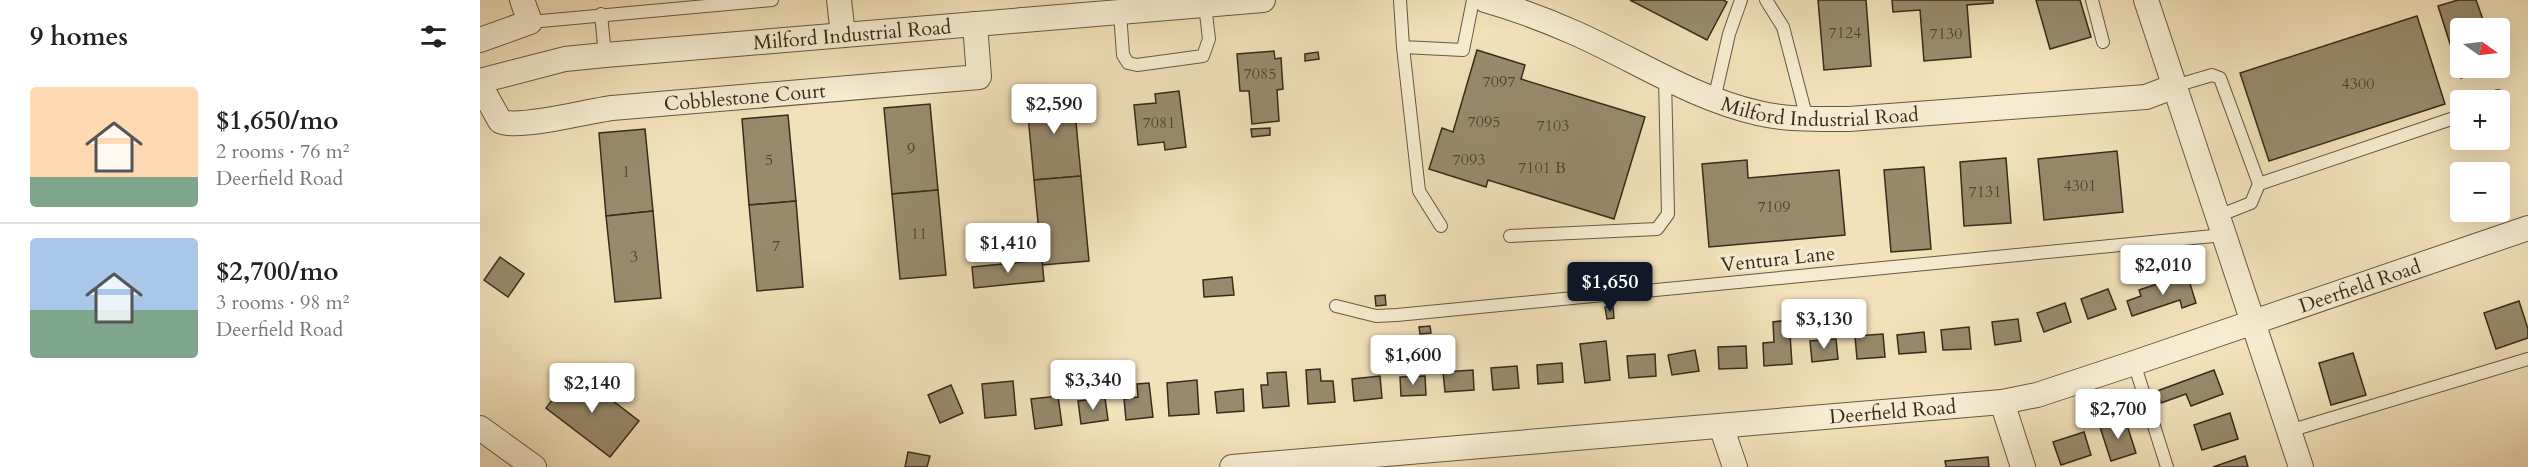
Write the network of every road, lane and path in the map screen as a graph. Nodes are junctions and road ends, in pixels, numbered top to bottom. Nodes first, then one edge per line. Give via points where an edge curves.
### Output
1 (772, 0) edge
2 (839, 0) edge
3 (1263, 0) edge
4 (1400, 0) edge
5 (1473, 0) edge
6 (1485, 0) edge
7 (1741, 0) edge
8 (1766, 0) edge
9 (2092, 0) edge
10 (2146, 0) edge
11 (1205, 5) junction
12 (526, 11) edge
13 (1120, 12) junction
14 (601, 14) junction
15 (975, 24) junction
16 (843, 35) junction
17 (480, 40) edge
18 (2103, 42) dead end
19 (1403, 47) junction
20 (605, 55) junction
21 (1665, 78) junction
22 (480, 81) edge
23 (480, 86) edge
24 (2175, 86) junction
25 (1714, 100) junction
26 (1807, 119) junction
27 (2450, 119) edge
28 (2259, 184) junction
29 (2221, 225) junction
30 (1441, 226) dead end
31 (2528, 228) edge
32 (1510, 236) dead end
33 (1336, 306) dead end
34 (2253, 322) junction
35 (2528, 359) edge
36 (2134, 363) junction
37 (2002, 402) junction
38 (1721, 426) junction
39 (480, 428) edge
40 (2289, 431) junction
41 (526, 465) edge
42 (1232, 467) edge
43 (1735, 467) edge
44 (2023, 467) edge
45 (2167, 467) edge
46 (2301, 467) edge

1 - 14 lane
2 - 16 street
3 - 11 street, Milford Industrial Road
4 - 19 lane
5 - 19 lane via 1464,50
6 - 21 street, Milford Industrial Road via 1576,33
7 - 25 lane
8 - 26 lane via 1783,27
9 - 18 lane
10 - 24 street
11 - 13 street, Milford Industrial Road
11 - 13 lane via 1209,39 1203,56 1137,65 1128,63 1123,55
12 - 14 lane
12 - 17 street
13 - 15 street, Milford Industrial Road
14 - 20 lane
15 - 16 street, Milford Industrial Road
15 - 23 street, Cobblestone Court via 979,77 612,108 517,126 500,122
16 - 20 street, Milford Industrial Road
19 - 30 lane via 1419,191
20 - 22 street, Milford Industrial Road via 565,59
21 - 25 street, Milford Industrial Road
21 - 32 lane via 1668,214 1657,229
24 - 26 street, Milford Industrial Road via 2146,97
24 - 28 lane via 2212,75 2220,78
24 - 29 street
25 - 26 street, Milford Industrial Road via 1759,113
27 - 28 lane
28 - 29 lane, Ventura Lane via 2251,203
29 - 33 lane, Ventura Lane via 1397,315 1376,316
29 - 34 street
31 - 34 street, Deerfield Road
34 - 36 street, Deerfield Road
34 - 40 street
35 - 40 lane
36 - 37 street, Deerfield Road via 2037,395
36 - 45 lane
37 - 38 street, Deerfield Road
37 - 44 street
38 - 42 street, Deerfield Road
38 - 43 street
39 - 41 street
40 - 46 street

